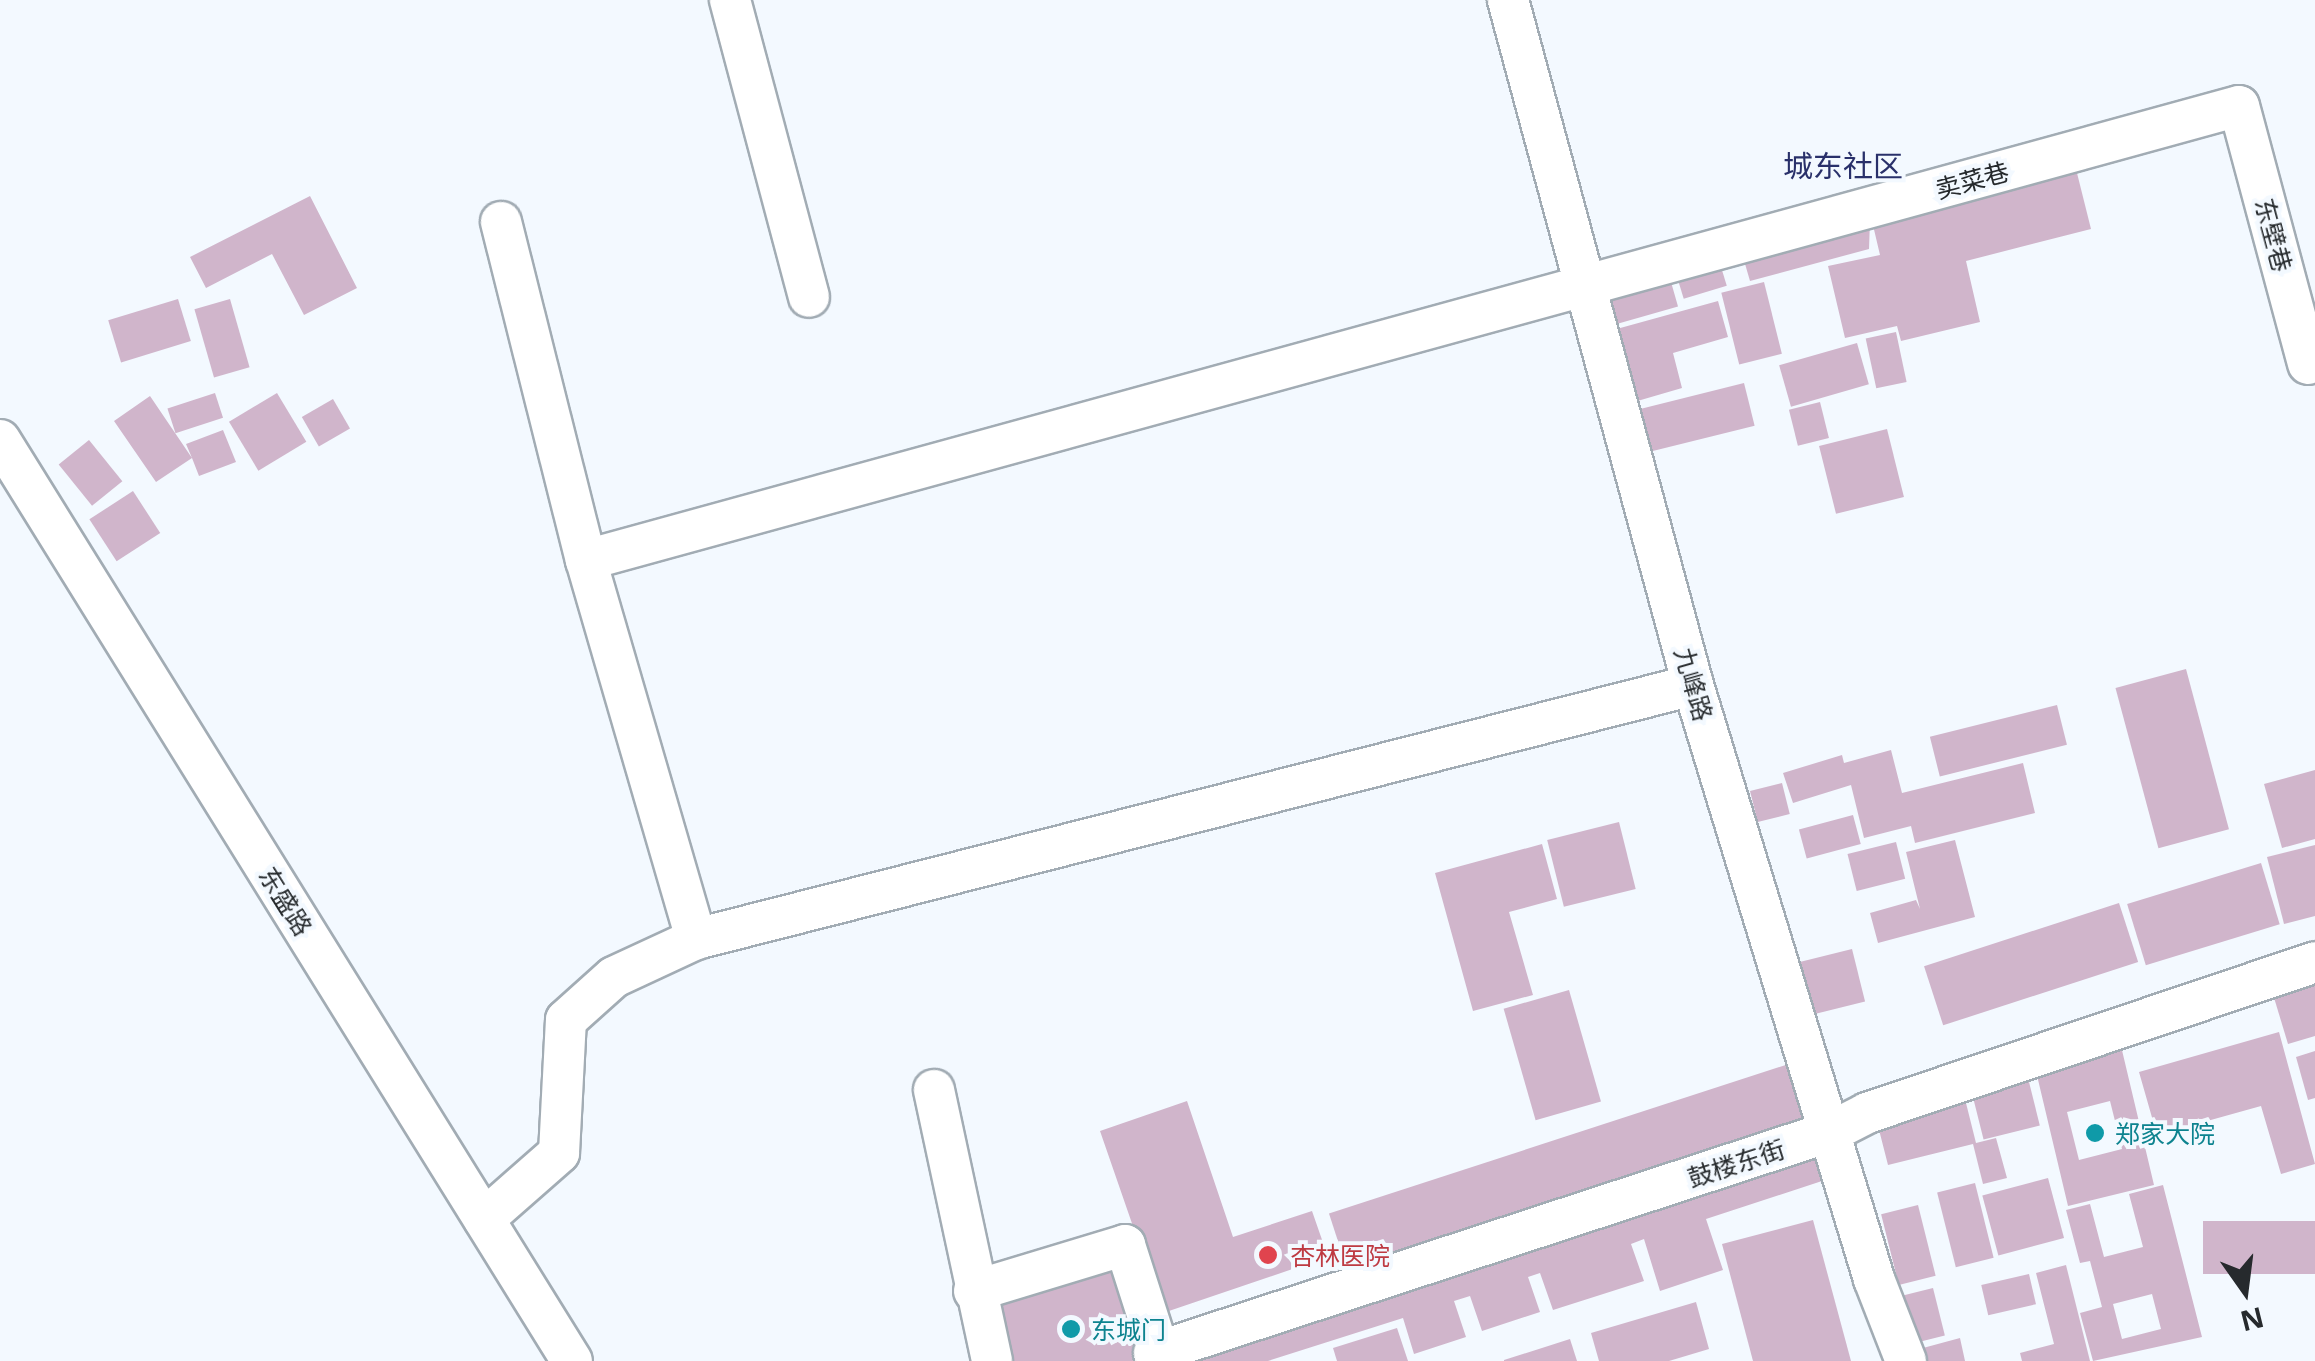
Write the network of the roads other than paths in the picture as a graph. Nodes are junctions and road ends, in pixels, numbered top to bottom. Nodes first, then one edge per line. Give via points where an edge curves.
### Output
1 (730, 0) edge
2 (1508, 0) edge
3 (2239, 106) joint
4 (501, 222) dead end
5 (1589, 285) junction
6 (809, 297) dead end
7 (2308, 364) dead end
8 (0, 440) edge
9 (586, 560) junction
10 (1693, 685) junction
11 (696, 939) junction
12 (2315, 962) edge
13 (934, 1090) dead end
14 (1832, 1131) junction
15 (484, 1219) junction
16 (974, 1291) junction
17 (1158, 1355) edge
18 (572, 1361) edge
19 (992, 1361) edge
20 (1906, 1361) edge

1 - 6 street
2 - 5 street, 九峰路
3 - 5 street, 卖菜巷
3 - 7 street, 东壁巷
4 - 9 street
5 - 9 street, 卖菜巷
5 - 10 street, 九峰路
8 - 15 street, 东盛路
9 - 11 street
10 - 11 street
10 - 14 street, 九峰路
11 - 15 street via 614,977 566,1020 559,1153
12 - 14 street, 鼓楼东街 via 1868,1112
13 - 16 street
14 - 17 street, 鼓楼东街
14 - 20 street, 九峰路 via 1874,1278
15 - 18 street, 东盛路
16 - 17 street via 1125,1244
16 - 19 street

